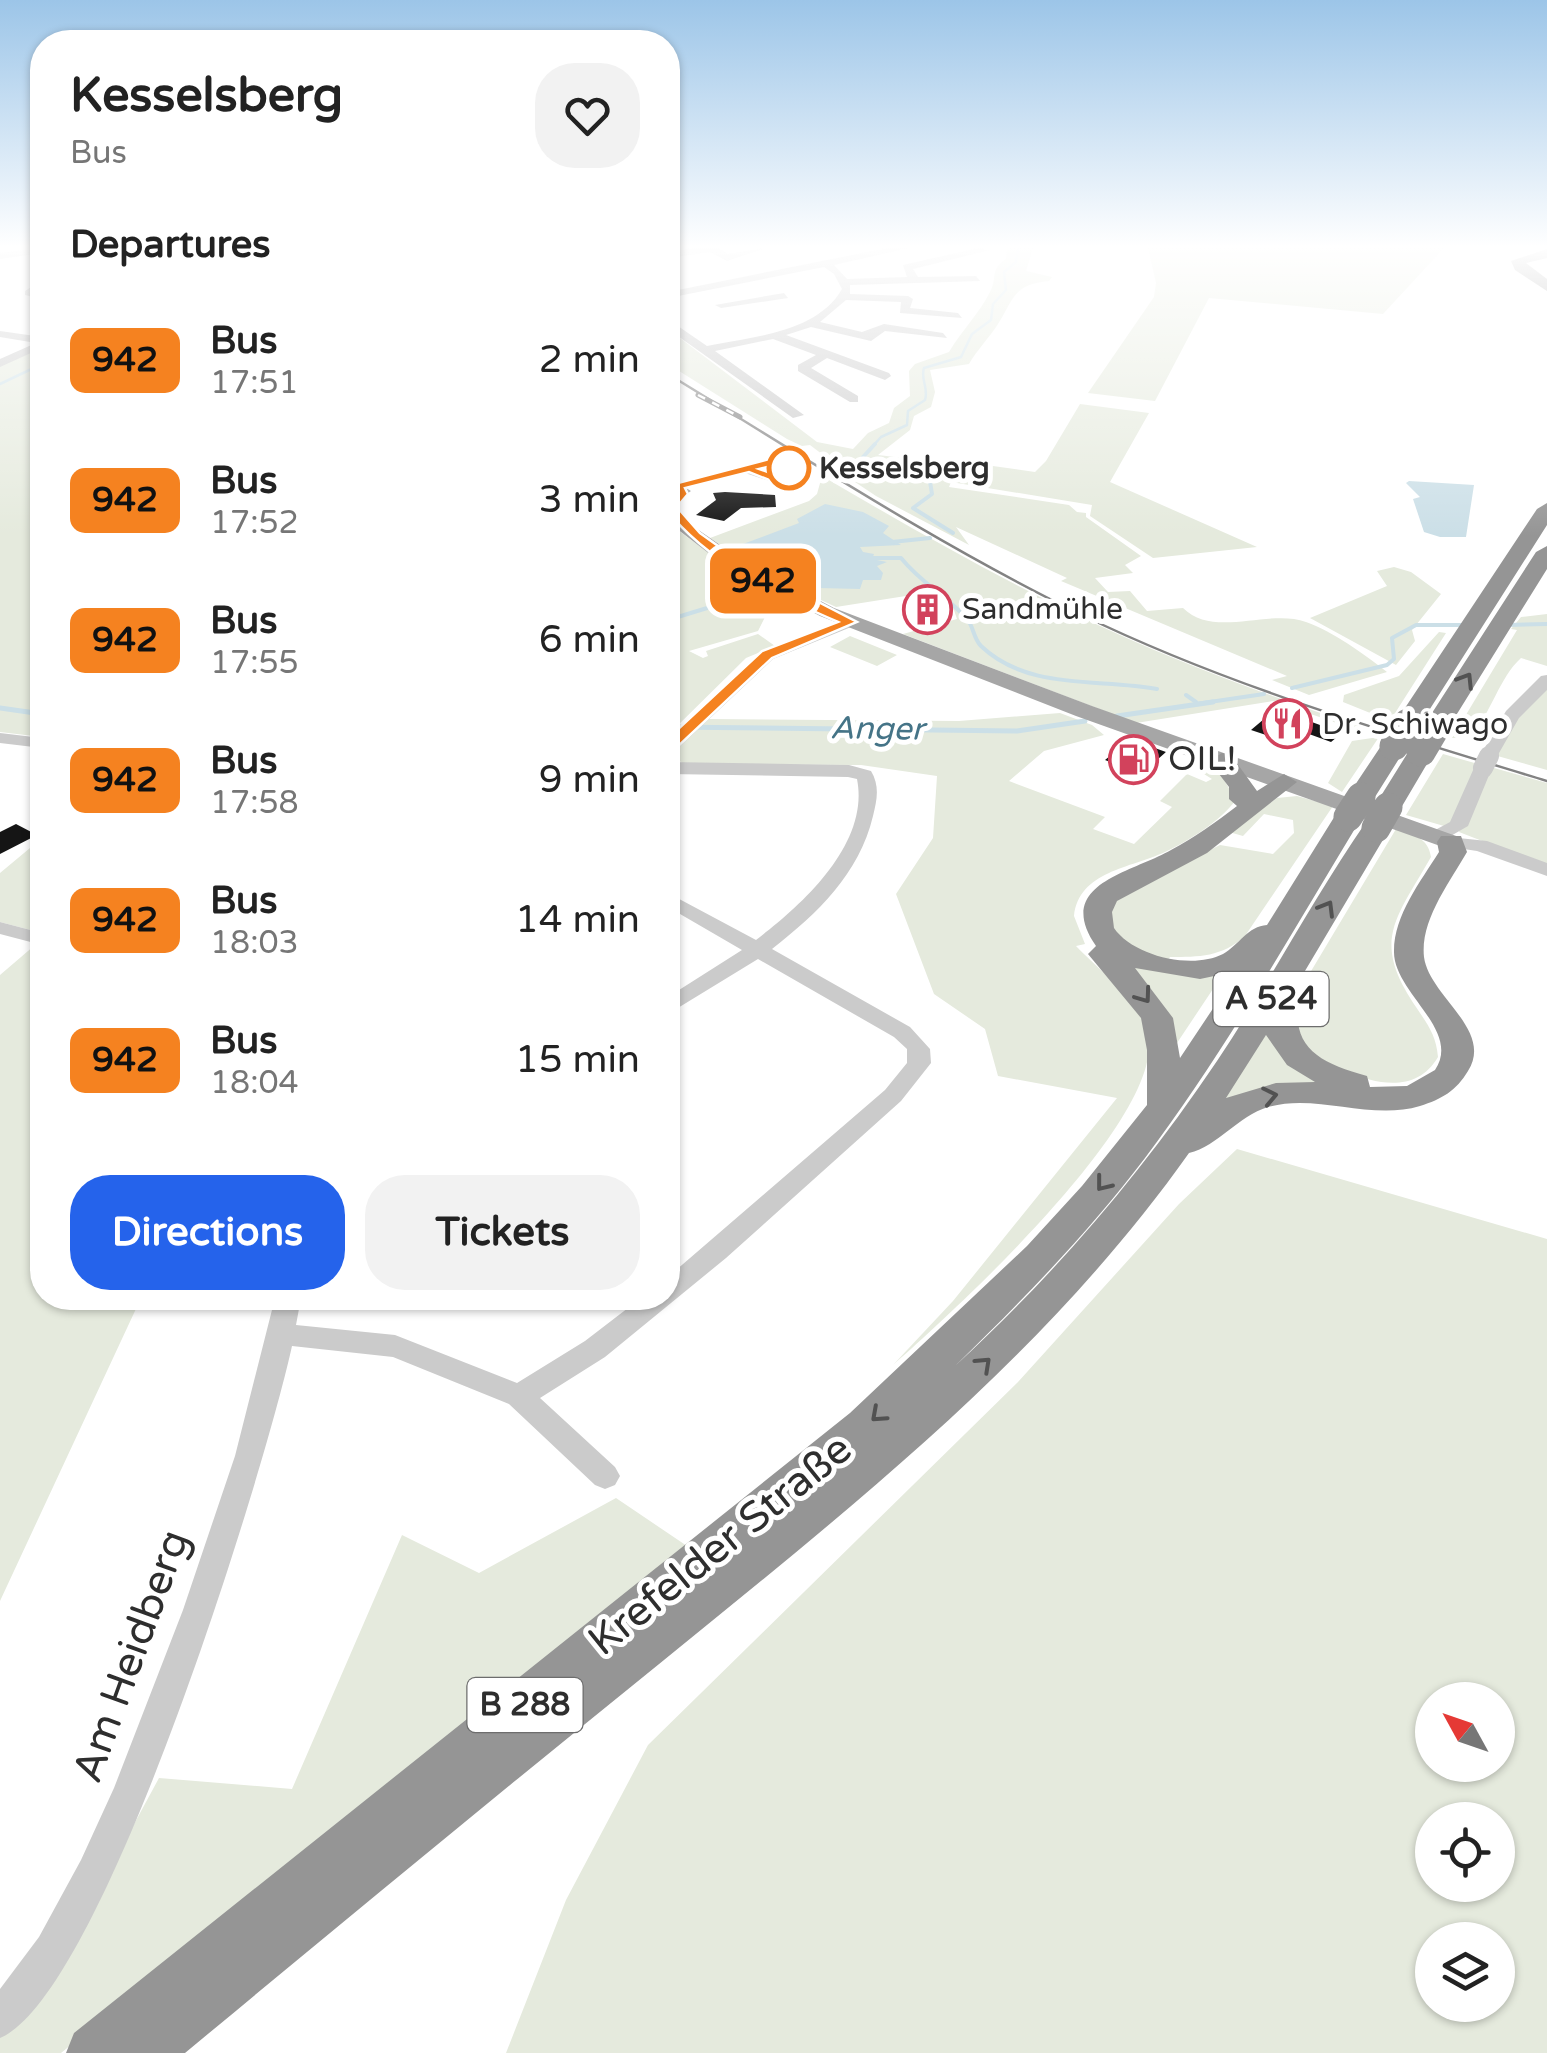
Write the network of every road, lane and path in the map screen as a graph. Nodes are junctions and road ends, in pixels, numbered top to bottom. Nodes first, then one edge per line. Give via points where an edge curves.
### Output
1 (695, 344) edge
2 (733, 344) edge
3 (792, 344) edge
4 (30, 348) edge
5 (703, 350) junction
6 (824, 355) junction
7 (0, 363) edge
8 (885, 376) dead end
9 (854, 399) dead end
10 (798, 415) dead end
11 (745, 469) dead end
12 (680, 499) edge
13 (1547, 509) edge
14 (680, 511) edge
15 (1547, 552) edge
16 (850, 622) junction
17 (1486, 625) junction
18 (1547, 680) edge
19 (680, 737) edge
20 (0, 738) edge
21 (30, 742) edge
22 (1222, 761) junction
23 (680, 768) edge
24 (1277, 780) junction
25 (1243, 799) junction
26 (1368, 812) junction
27 (1444, 839) junction
28 (1547, 870) edge
29 (680, 906) edge
30 (1290, 911) junction
31 (0, 928) edge
32 (30, 936) edge
33 (758, 949) junction
34 (1293, 964) junction
35 (680, 999) edge
36 (1162, 1106) junction
37 (1160, 1166) junction
38 (680, 1281) edge
39 (286, 1310) edge
40 (644, 1310) edge
41 (281, 1334) junction
42 (519, 1396) junction
43 (605, 1476) dead end
44 (0, 2019) edge
45 (94, 2053) edge
46 (141, 2053) edge

1 - 5 street
2 - 5 street
3 - 6 street
4 - 7 street
5 - 10 street
6 - 8 street
6 - 9 street via 802,368
11 - 12 street
13 - 17 highway, A 524
14 - 16 main road via 709,546 770,586
15 - 17 highway, A 524
16 - 19 street via 767,654
16 - 22 main road
17 - 26 highway, A 524
18 - 27 street via 1512,715 1458,826
20 - 21 street
22 - 24 main road
22 - 25 highway via 1243,786
23 - 33 street via 849,771 868,782 864,818 846,860 810,905
24 - 25 highway
24 - 27 main road
24 - 30 highway via 1182,856 1104,896 1098,927 1110,944 1136,959 1199,970 1237,960
25 -> 36 highway via 1176,851 1108,878 1085,908 1090,940 1130,978 1161,1023
26 - 30 highway, A 524
34 -> 26 highway, A 524
27 - 28 street
27 - 34 highway via 1396,951 1404,979 1437,1021 1446,1051 1442,1066 1418,1082 1386,1088 1346,1083 1312,1066 1280,1030
37 -> 27 highway via 1221,1115 1259,1097 1300,1092 1406,1097 1427,1092 1454,1070 1456,1038 1416,978 1408,952 1453,852
29 - 33 street
30 - 36 highway, A 524
31 - 32 street
33 - 35 street
33 - 38 street via 902,1032 921,1058 874,1112
34 - 37 highway, A 524
36 -> 45 highway, Krefelder Straße / B 288 via 1028,1270 867,1424
46 -> 37 highway, Krefelder Straße / B 288 via 900,1440 1059,1290
39 - 41 street, Am Heidberg
40 - 42 street
41 - 42 street via 395,1346
41 - 44 street, Am Heidberg via 210,1584 114,1832 32,1983
42 - 43 street

